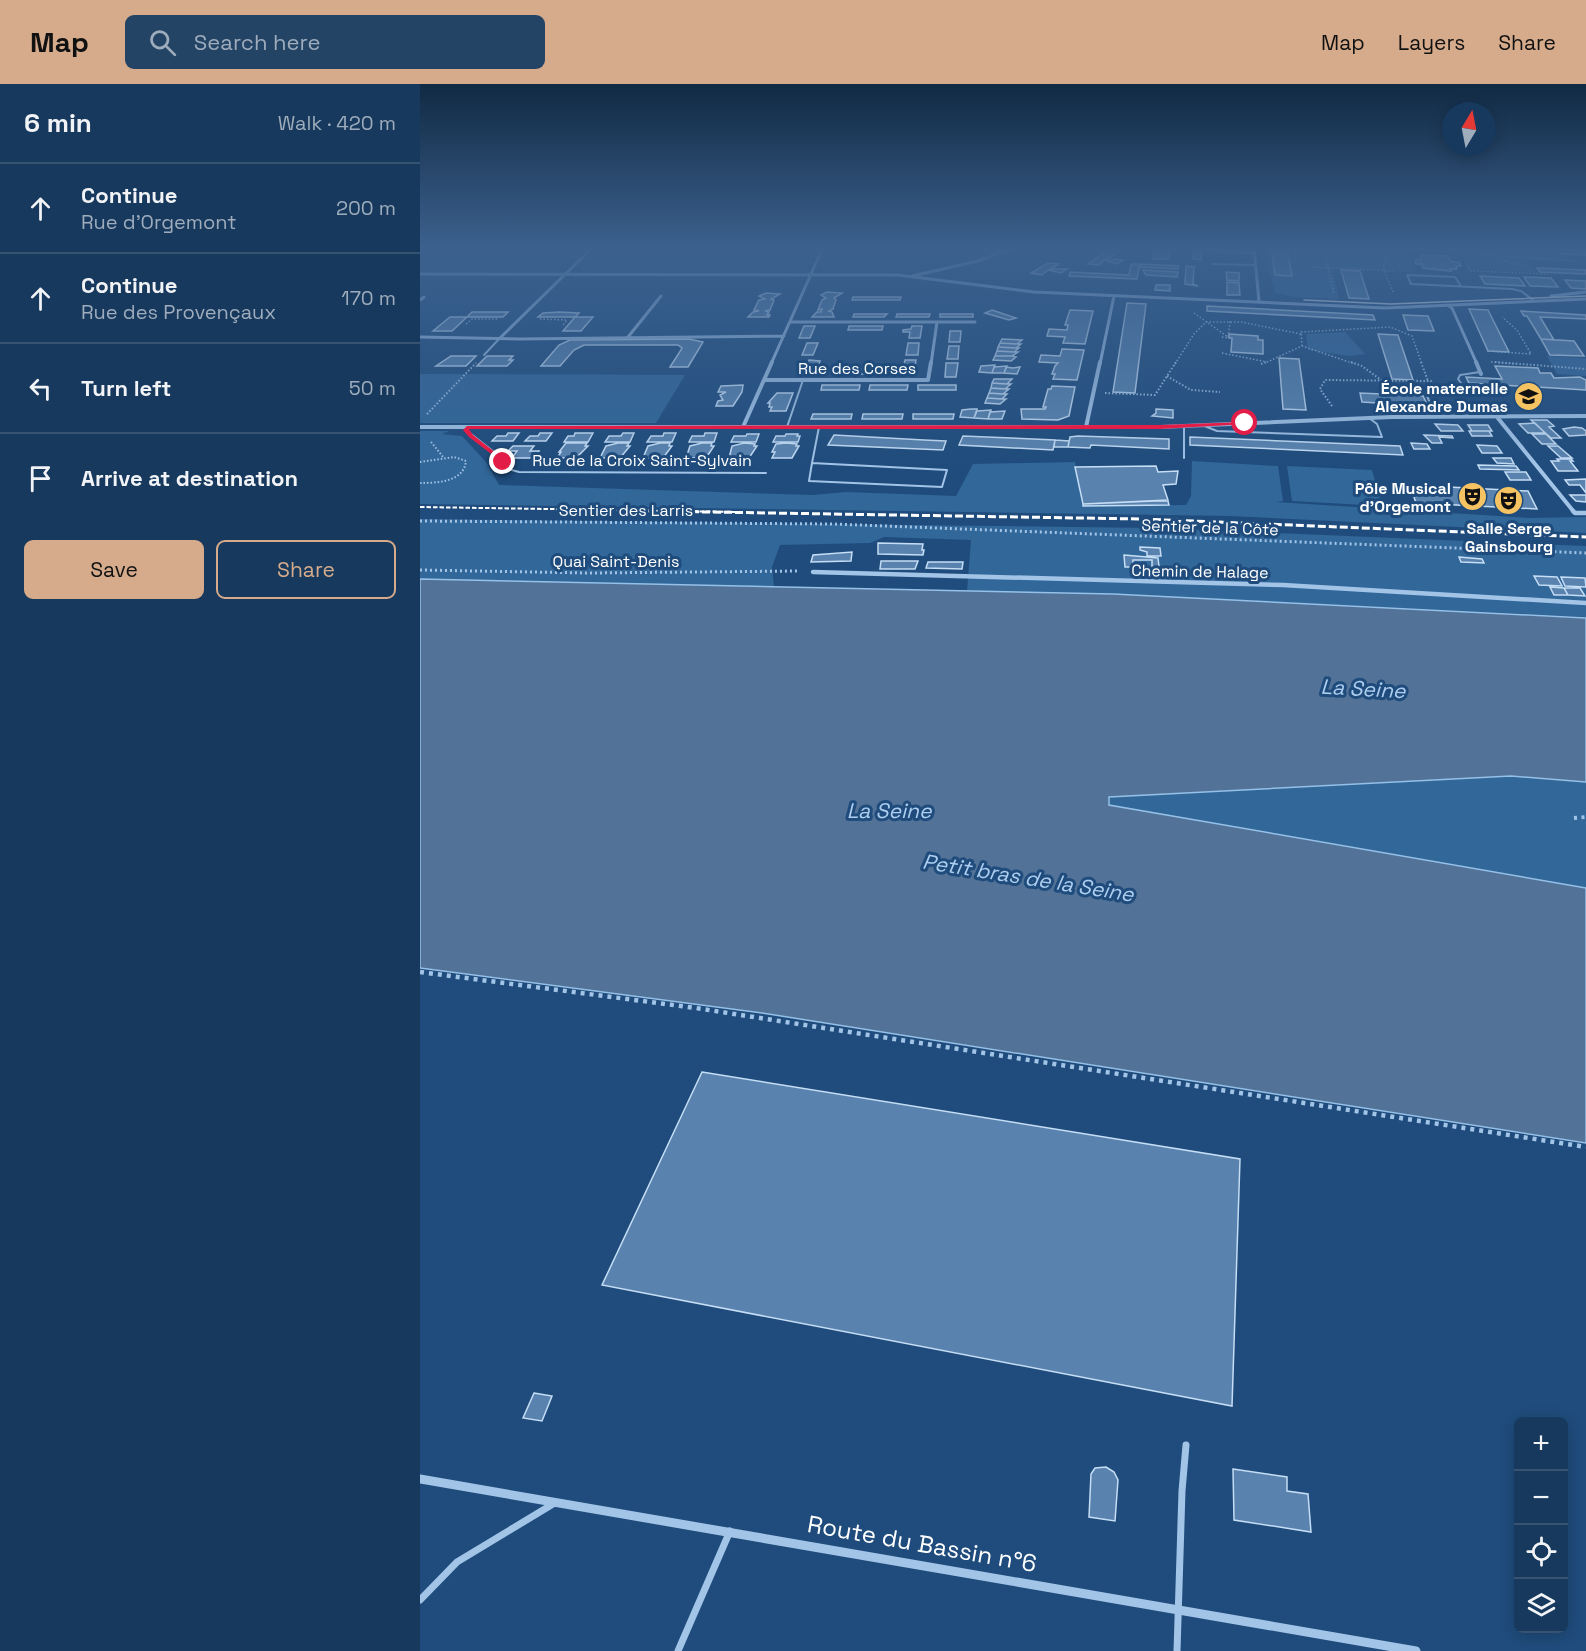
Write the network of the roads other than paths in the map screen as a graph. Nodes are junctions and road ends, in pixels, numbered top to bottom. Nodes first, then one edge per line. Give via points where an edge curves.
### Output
1 (518, 320) edge
2 (642, 320) edge
3 (1109, 320) edge
4 (1457, 320) edge
5 (790, 322) joint
6 (937, 322) junction
7 (975, 322) dead end
8 (784, 336) junction
9 (420, 337) edge
10 (628, 337) junction
11 (499, 339) junction
12 (483, 355) road end
13 (1481, 373) joint
14 (764, 380) junction
15 (803, 380) junction
16 (1461, 383) dead end
17 (1427, 396) dead end
18 (1586, 416) edge
19 (1436, 417) junction
20 (1497, 417) junction
21 (1370, 418) junction
22 (1202, 425) junction
23 (1184, 426) junction
24 (420, 427) edge
25 (467, 427) junction
26 (743, 427) junction
27 (787, 427) junction
28 (819, 427) junction
29 (1086, 427) junction
30 (1184, 458) dead end
31 (812, 463) junction
32 (766, 473) dead end
33 (1586, 513) edge
34 (813, 572) road end
35 (1586, 603) edge
36 (1186, 1445) dead end
37 (420, 1479) edge
38 (557, 1502) junction
39 (730, 1531) junction
40 (420, 1600) edge
41 (1180, 1612) junction
42 (678, 1651) edge
43 (1178, 1651) edge
44 (1416, 1651) edge

1 - 11 street
2 - 10 street
3 - 29 street
4 - 13 street
5 - 6 street
5 - 8 street
6 - 7 street
6 - 15 street, Rue des Corses via 928,380
8 - 10 street
8 - 14 street
9 - 11 street
10 - 11 street
11 - 12 lane
13 - 16 lane via 1460,375
14 - 15 street, Rue des Corses
14 - 26 street
15 - 27 lane
17 - 19 lane
18 - 20 street
19 - 20 street
19 - 21 street
20 - 33 street via 1575,513
21 - 22 street
21 - 22 lane via 1382,437 1217,431
22 - 23 street
23 - 29 street
23 - 30 lane
24 - 25 street
25 - 26 street
25 - 32 lane, Rue de la Croix Saint-Sylvain via 471,436 494,452 508,469 519,472
26 - 27 street
27 - 28 street
28 - 29 street
28 - 31 lane
31 - 31 lane via 925,469 948,470 942,487 809,481
34 - 35 street, Chemin de Halage via 1283,585
36 - 41 lane
37 - 38 street, Route du Bassin n°6
38 - 39 street, Route du Bassin n°6
38 - 40 lane via 457,1562
39 - 41 street, Route du Bassin n°6
39 - 42 lane
41 - 43 lane
41 - 44 street, Route du Bassin n°6

